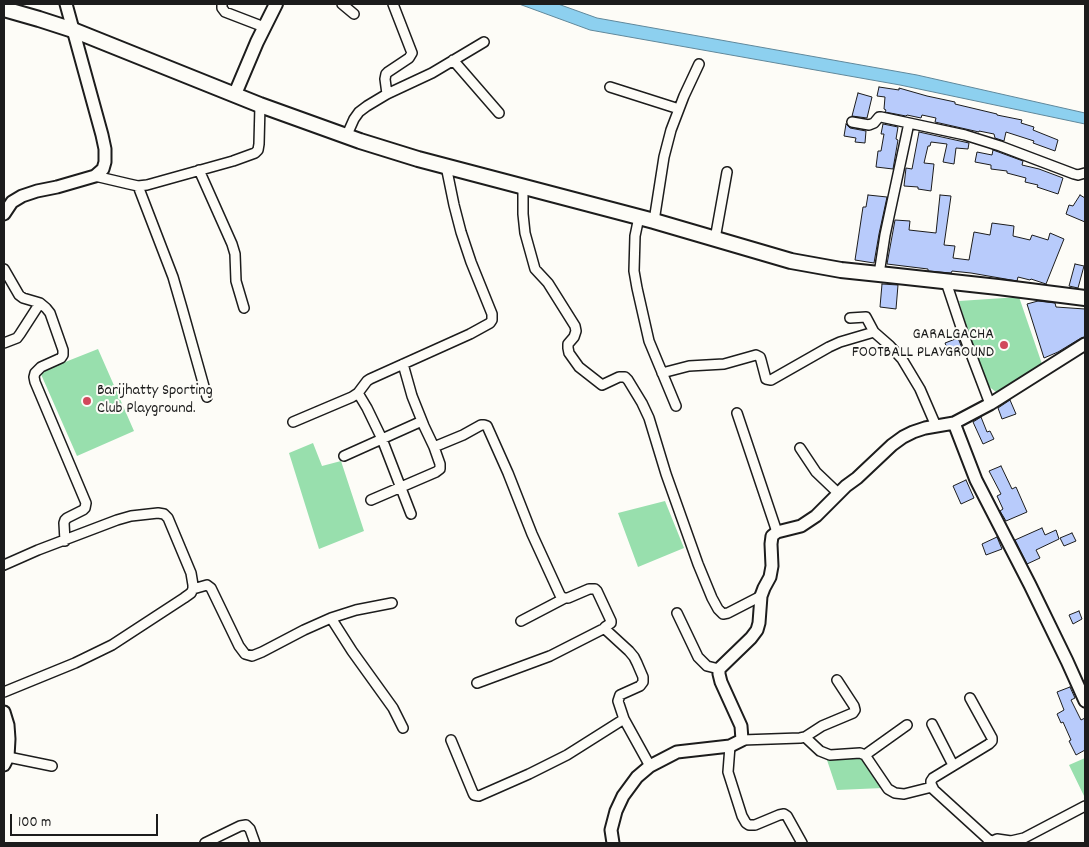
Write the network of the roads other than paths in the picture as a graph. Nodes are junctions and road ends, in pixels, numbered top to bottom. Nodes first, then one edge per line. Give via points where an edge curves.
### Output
1 (66, 4) edge
2 (222, 4) edge
3 (276, 4) edge
4 (342, 4) edge
5 (393, 4) edge
6 (4, 9) edge
7 (354, 14) dead end
8 (264, 27) junction
9 (73, 30) junction
10 (484, 42) dead end
11 (454, 60) junction
12 (699, 64) dead end
13 (610, 87) dead end
14 (235, 94) junction
15 (387, 94) junction
16 (260, 105) junction
17 (679, 109) junction
18 (499, 113) dead end
19 (852, 122) dead end
20 (909, 123) junction
21 (346, 137) junction
22 (446, 166) junction
23 (200, 170) junction
24 (727, 172) dead end
25 (1085, 173) edge
26 (96, 176) junction
27 (138, 186) junction
28 (522, 186) junction
29 (5, 210) edge
30 (638, 217) junction
31 (654, 221) junction
32 (715, 239) junction
33 (4, 269) edge
34 (878, 274) junction
35 (946, 282) junction
36 (1085, 298) edge
37 (40, 303) junction
38 (244, 308) dead end
39 (850, 318) dead end
40 (874, 332) junction
41 (4, 343) edge
42 (1084, 348) edge
43 (403, 364) junction
44 (662, 373) junction
45 (358, 393) junction
46 (207, 397) dead end
47 (990, 404) junction
48 (676, 406) dead end
49 (737, 413) dead end
50 (422, 421) junction
51 (293, 422) dead end
52 (954, 423) junction
53 (936, 426) junction
54 (382, 439) junction
55 (434, 447) junction
56 (800, 448) dead end
57 (344, 456) dead end
58 (400, 488) junction
59 (838, 493) junction
60 (370, 500) dead end
61 (411, 514) dead end
62 (777, 532) junction
63 (65, 540) junction
64 (4, 566) edge
65 (193, 589) junction
66 (761, 596) junction
67 (565, 598) junction
68 (392, 603) dead end
69 (677, 613) dead end
70 (331, 618) junction
71 (521, 621) dead end
72 (605, 628) junction
73 (719, 668) junction
74 (837, 680) dead end
75 (477, 682) dead end
76 (4, 692) edge
77 (970, 698) dead end
78 (1085, 701) edge
79 (4, 712) edge
80 (624, 719) junction
81 (932, 724) dead end
82 (907, 725) dead end
83 (403, 728) dead end
84 (805, 737) junction
85 (451, 740) dead end
86 (742, 740) junction
87 (730, 746) junction
88 (865, 755) junction
89 (6, 761) edge
90 (953, 765) junction
91 (52, 766) dead end
92 (650, 766) junction
93 (932, 787) junction
94 (1085, 806) edge
95 (989, 842) edge
96 (206, 843) edge
97 (255, 843) edge
98 (613, 843) edge
99 (802, 843) edge

1 - 9 street
2 - 8 street via 225,12
3 - 8 main road
4 - 7 street
5 - 15 street via 412,53 386,74
6 - 9 main road
8 - 14 main road
9 - 14 main road
9 - 26 street via 105,149 103,169
10 - 11 street
11 - 15 street
11 - 18 street
12 - 17 street
13 - 17 street
14 - 16 main road
15 - 21 street via 359,112
16 - 21 main road
16 - 23 street via 258,150
17 - 31 street via 664,157
19 - 20 street via 869,125 881,117
20 - 25 street via 965,135 1074,174
20 - 34 street
21 - 22 main road
22 - 28 main road
22 - 43 street via 461,232 492,320 470,334
23 - 27 street
23 - 38 street via 234,250 236,281
24 - 32 street
26 - 27 street
26 - 29 street via 22,196
27 - 46 street via 173,277
28 - 30 main road
28 - 66 street via 525,233 535,269 548,283 575,326 574,337 568,344 569,353 578,367 602,385 625,377 642,403 698,564 718,609 722,614 728,613
30 - 31 main road
30 - 44 street via 634,270 649,341
31 - 32 main road
32 - 34 main road via 791,261
33 - 37 street via 19,296
34 - 35 main road
35 - 36 main road
35 - 47 street
37 - 41 street via 17,338
37 - 63 street via 50,313 64,353 61,358 37,370 35,382 86,503 83,510 65,520
39 - 40 street via 866,317
40 - 44 street via 829,347 771,380 766,379 761,360 756,355 724,364 689,366
40 - 53 street via 902,359
42 - 47 street
43 - 45 street via 370,379
43 - 50 street
44 - 48 street
45 - 51 street
45 - 54 street
47 - 52 street
49 - 62 street
50 - 54 street
50 - 55 street
52 - 53 street
52 - 78 street via 976,480
53 - 59 street via 903,437
54 - 57 street
54 - 58 street
55 - 58 street via 441,467 439,471
55 - 67 street via 481,425 487,426 532,534 558,591
56 - 59 street via 816,472
58 - 60 street
58 - 61 street
59 - 62 street via 808,522
62 - 66 street via 770,544 770,577
63 - 64 street
63 - 65 street via 131,516 164,514 191,573
65 - 70 street via 207,585 211,588 239,646 248,656
65 - 76 street via 184,598 96,653
66 - 73 street via 756,630
67 - 71 street
67 - 72 street via 595,589 611,621
68 - 70 street
69 - 73 street via 698,657 707,666
70 - 83 street via 393,708
72 - 75 street via 550,656
72 - 80 street via 634,657 643,677 644,682 640,686 618,699
73 - 86 street via 720,682 741,726
74 - 84 street via 855,710
77 - 90 street via 992,741
79 - 89 street via 9,739
80 - 85 street via 568,755 479,796 474,795
80 - 92 street
81 - 90 street
82 - 88 street
84 - 86 street
84 - 88 street via 830,755
86 - 87 street
87 - 92 street via 677,752
87 - 99 street via 728,772 746,823 754,825 784,814
88 - 93 street via 888,789 895,793
89 - 91 street
90 - 93 street via 930,781
92 - 98 street via 623,796 611,830
93 - 95 street
94 - 95 street via 1024,838
96 - 97 street via 246,825

